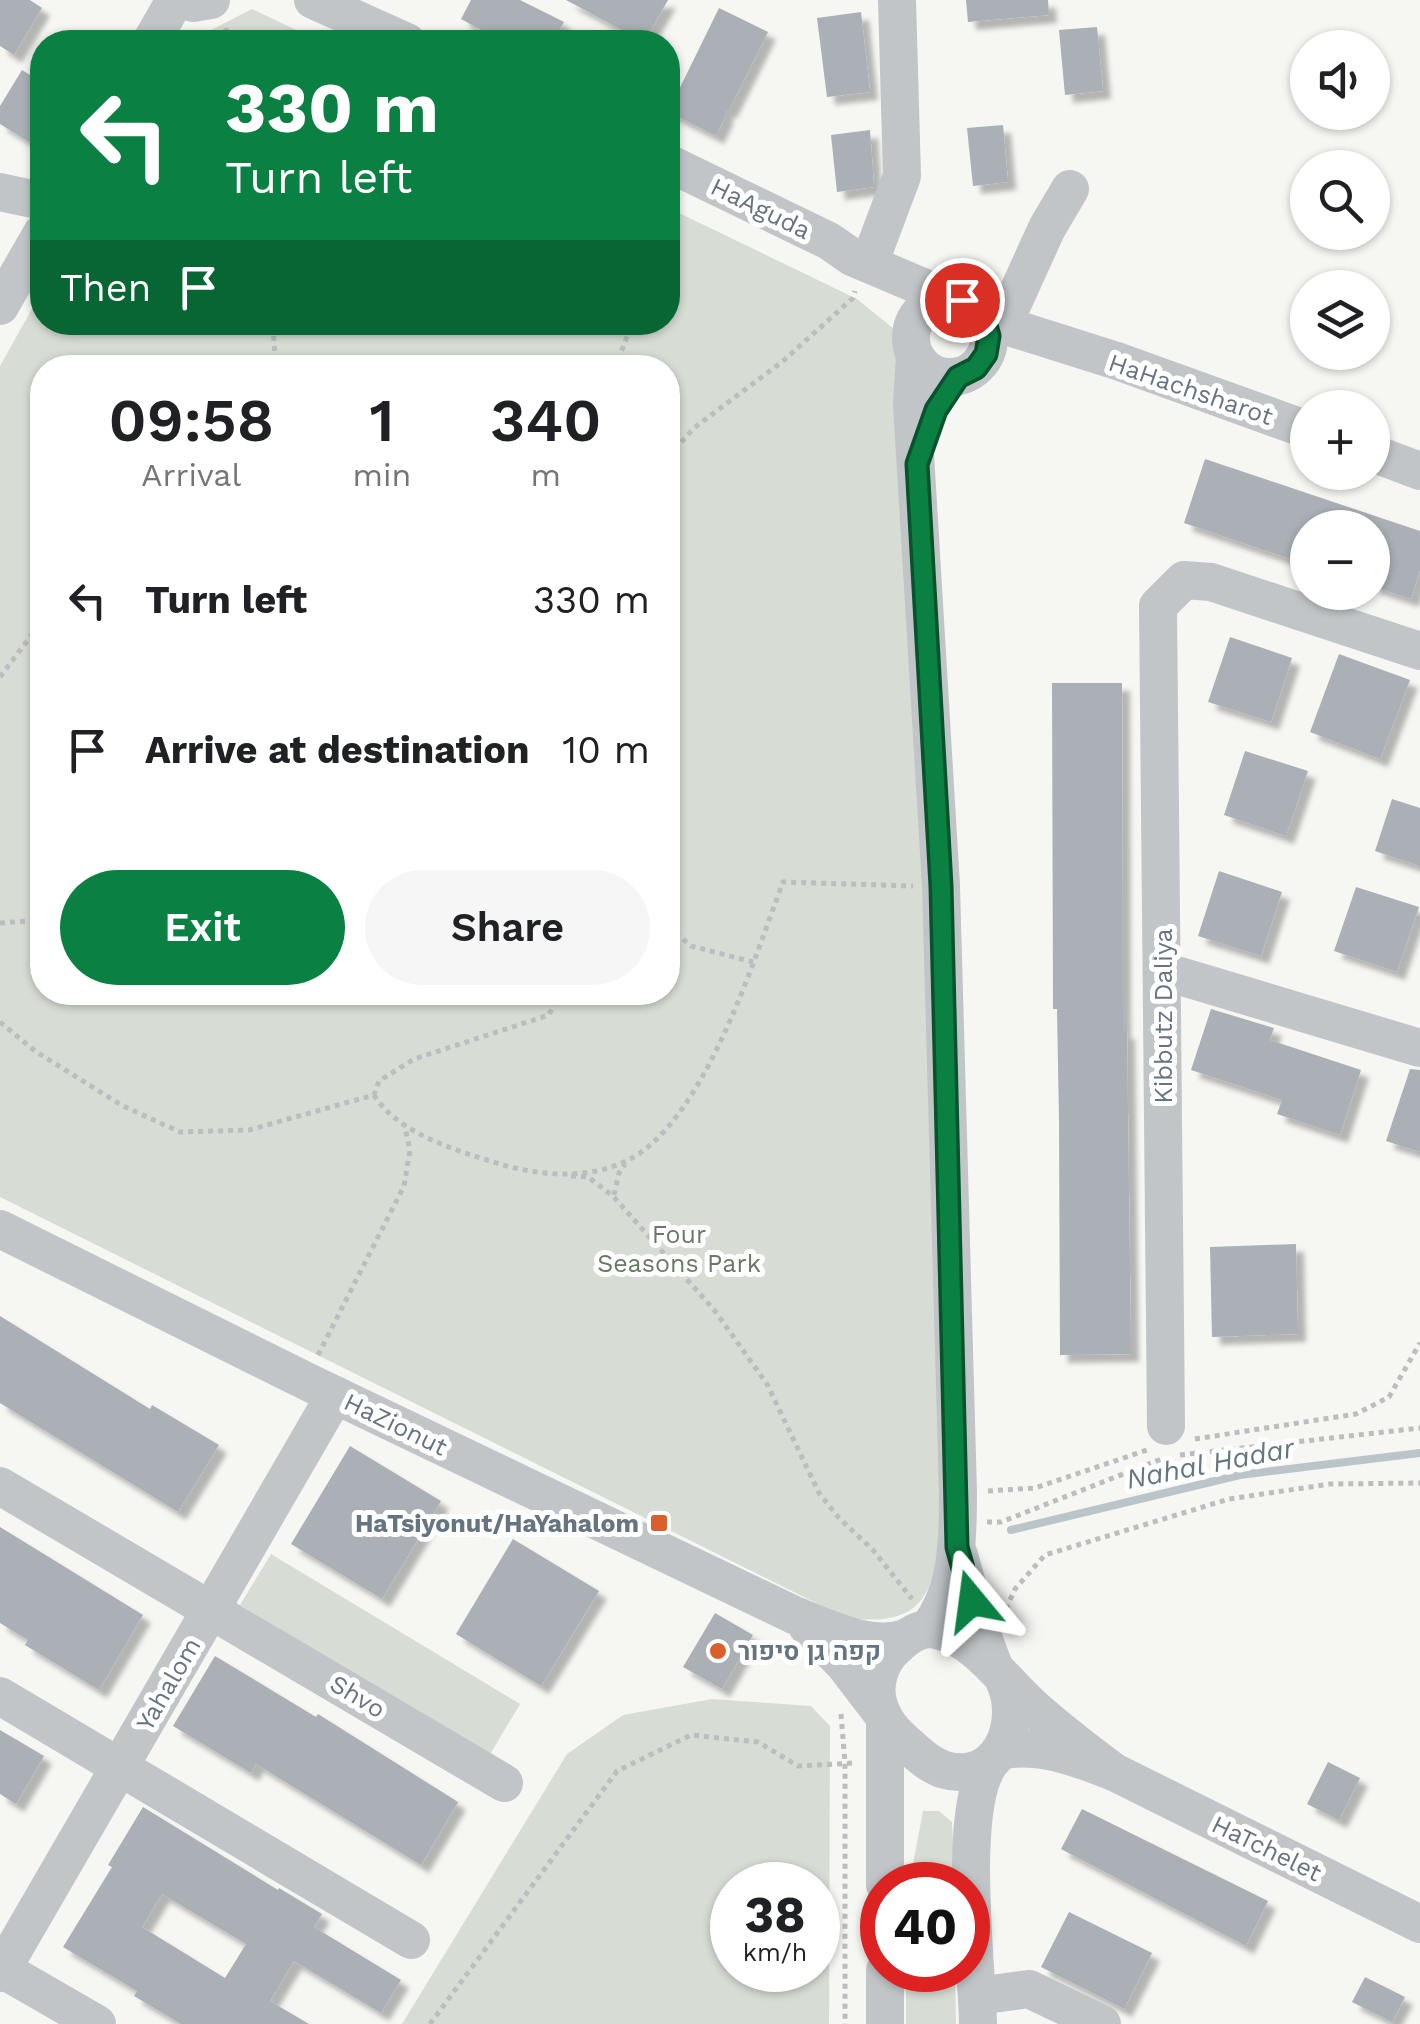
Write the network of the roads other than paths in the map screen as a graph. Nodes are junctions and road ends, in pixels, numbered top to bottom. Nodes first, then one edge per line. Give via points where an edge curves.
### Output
1 (176, 0) edge
2 (184, 0) edge
3 (211, 0) edge
4 (313, 0) edge
5 (897, 0) edge
6 (158, 30) edge
7 (380, 30) edge
8 (680, 169) edge
9 (1070, 189) dead end
10 (0, 192) edge
11 (30, 198) edge
12 (30, 254) edge
13 (861, 264) junction
14 (952, 299) junction
15 (0, 306) edge
16 (994, 322) junction
17 (913, 344) junction
18 (1074, 350) junction
19 (966, 373) junction
20 (1290, 423) edge
21 (1390, 460) edge
22 (917, 464) junction
23 (1420, 470) edge
24 (1420, 651) edge
25 (1163, 970) junction
26 (1420, 1048) edge
27 (0, 1229) edge
28 (320, 1388) junction
29 (1173, 1437) road end
30 (0, 1486) edge
31 (957, 1521) junction
32 (211, 1609) junction
33 (794, 1615) junction
34 (922, 1630) junction
35 (1000, 1675) junction
36 (0, 1696) edge
37 (883, 1717) junction
38 (996, 1756) junction
39 (120, 1767) junction
40 (939, 1768) junction
41 (1114, 1772) junction
42 (504, 1783) dead end
43 (971, 1831) junction
44 (886, 1862) edge
45 (889, 1862) edge
46 (1420, 1924) edge
47 (411, 1940) dead end
48 (1, 1970) edge
49 (885, 1992) edge
50 (978, 2010) edge
51 (97, 2024) edge
52 (885, 2024) edge
53 (1102, 2024) edge

1 - 6 street
2 - 3 street
4 - 7 street
5 - 13 street via 902,176
8 - 13 street, HaAguda via 829,241
9 - 16 street
10 - 11 street
12 - 15 street
13 - 14 street, HaAguda
13 - 17 street, HaAguda via 892,300
14 - 16 street
14 - 17 street via 924,308
16 - 18 street, HaHachsharot
16 - 19 street via 988,345
17 - 19 street via 923,368 936,375
17 - 22 street
18 - 19 street, HaHachsharot
18 - 20 street, HaHachsharot
19 - 22 street via 936,410
21 - 23 street
22 - 31 street via 941,886
24 - 25 street, Kibbutz Daliya via 1211,582 1184,580 1158,606
25 - 26 street
25 - 29 street, Kibbutz Daliya
27 - 28 street, HaZionut
28 - 32 street, Yahalom
28 - 33 street, HaZionut
30 - 32 street, Shvo
31 - 34 street via 944,1603
31 - 35 street via 979,1627
32 - 39 street, Yahalom
32 - 42 street, Shvo
33 - 34 street, HaZionut via 884,1641
33 - 37 street, HaZionut via 822,1639
34 - 35 street via 962,1640
34 - 37 street via 890,1652 879,1674 876,1696
35 - 38 street via 1014,1716
35 - 41 street, HaTchelet
36 - 39 street
37 - 40 street
37 - 44 street
38 - 40 street via 968,1771
38 - 41 street, HaTchelet via 1024,1749
38 - 43 street via 980,1778
39 - 47 street
39 - 48 street, Yahalom
40 - 43 street via 960,1794
40 - 45 street via 901,1810
41 - 46 street, HaTchelet
43 - 50 street
48 - 51 street
49 - 52 street
50 - 53 street via 1029,1989

